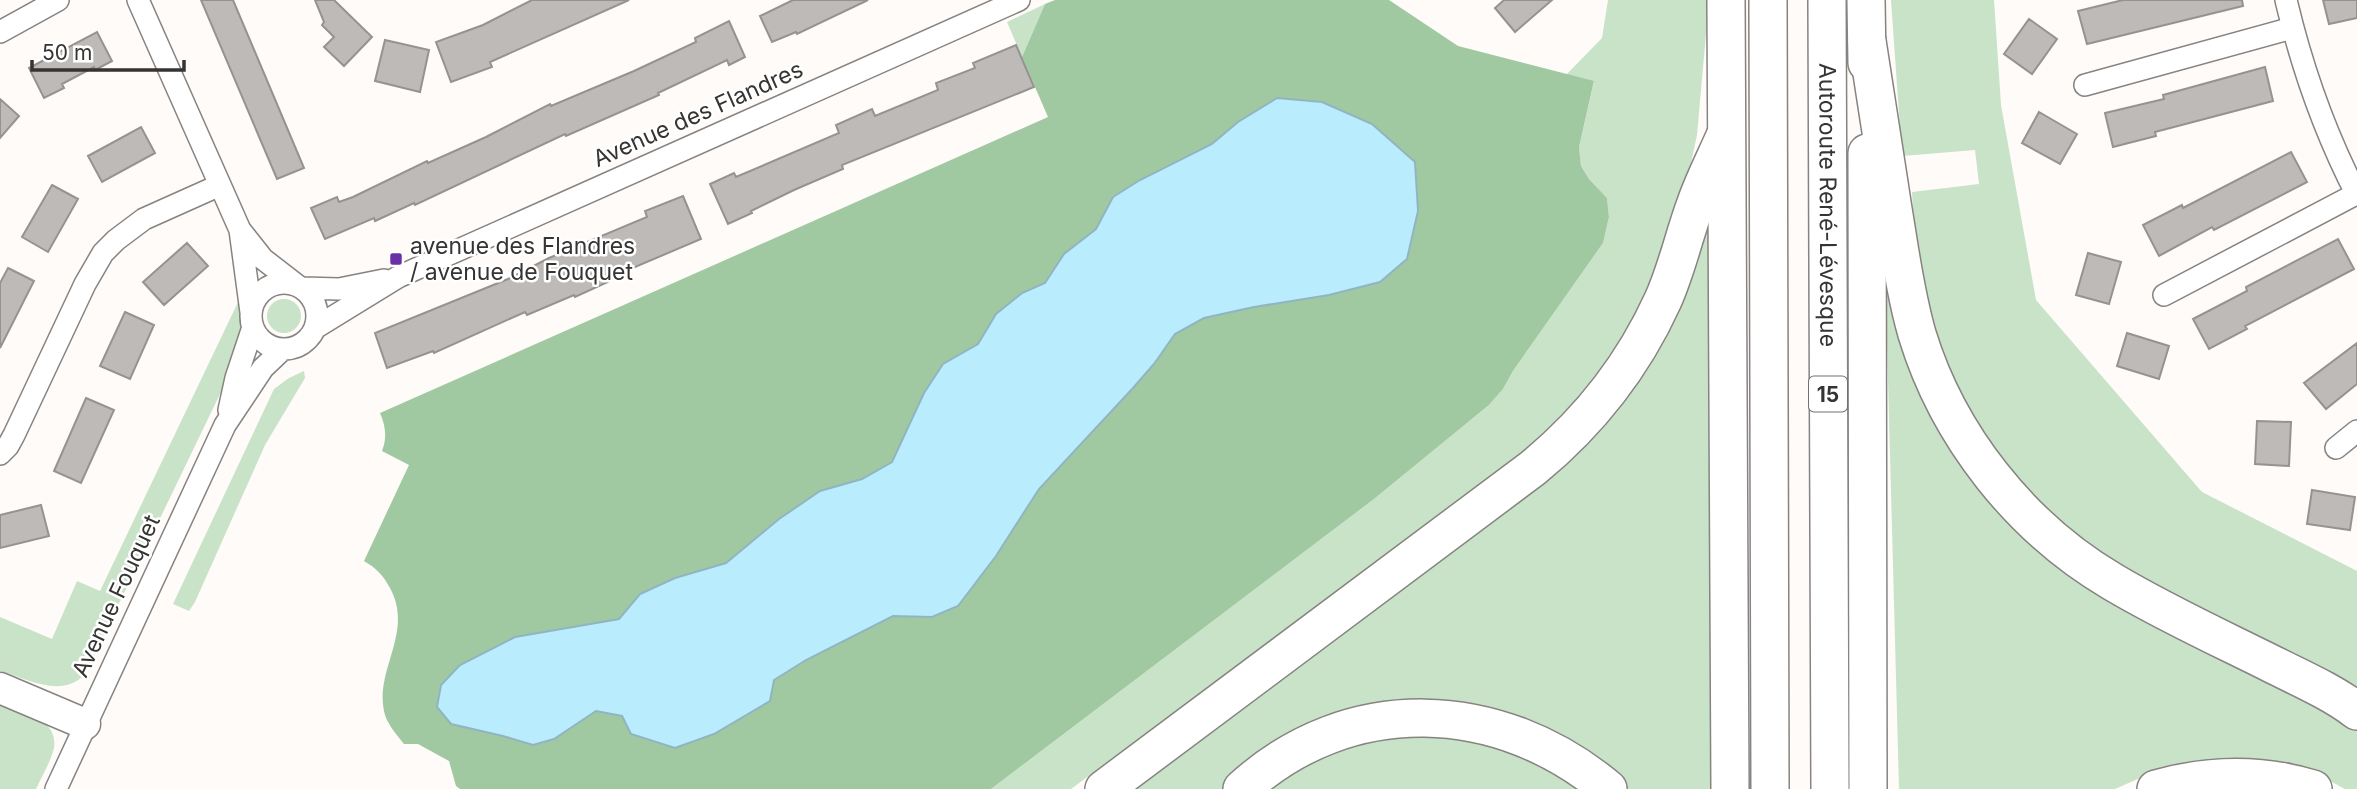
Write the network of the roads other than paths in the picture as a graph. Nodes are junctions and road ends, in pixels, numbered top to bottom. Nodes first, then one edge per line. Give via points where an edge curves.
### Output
1 (58, 0) edge
2 (138, 0) edge
3 (1019, 0) edge
4 (1726, 0) edge
5 (1768, 0) edge
6 (1827, 0) edge
7 (1866, 0) edge
8 (2286, 0) edge
9 (2292, 28) junction
10 (0, 32) edge
11 (1867, 41) junction
12 (2085, 85) dead end
13 (1726, 134) junction
14 (220, 185) junction
15 (2357, 195) edge
16 (240, 230) junction
17 (398, 277) junction
18 (300, 287) junction
19 (2164, 295) dead end
20 (252, 320) junction
21 (315, 328) junction
22 (283, 349) junction
23 (225, 425) junction
24 (2357, 431) edge
25 (2336, 448) dead end
26 (0, 454) edge
27 (0, 688) edge
28 (2357, 711) edge
29 (85, 724) junction
30 (56, 789) edge
31 (1104, 789) edge
32 (1242, 789) edge
33 (1608, 789) edge
34 (1730, 789) edge
35 (1770, 789) edge
36 (1830, 789) edge
37 (1868, 789) edge
38 (2157, 789) edge
39 (2313, 789) edge

1 - 10 street
2 - 14 street, Avenue Fouquet
3 - 17 street, Avenue des Flandres
4 - 13 highway
5 - 35 highway
6 - 36 highway, Autoroute René-Lévesque / 15
7 - 11 highway
8 - 9 street
9 - 12 street
9 - 15 street via 2319,109
11 - 28 highway via 1903,271 1918,335 1949,409 1987,468 2037,525 2089,567
11 - 37 highway
13 - 31 highway via 1695,204 1654,319 1612,387 1576,430 1533,468
13 - 34 highway
14 - 16 street, Avenue Fouquet
14 - 26 street via 144,219 103,253 14,435
15 - 19 street
16 - 18 street, Avenue Fouquet via 263,259
16 - 20 street, Avenue Fouquet
17 - 18 street, Avenue des Flandres via 339,289
17 - 21 street, Avenue des Flandres
18 - 20 street via 283,283 268,287 257,298
18 - 21 street via 316,304
20 - 22 street via 261,340
20 - 23 street, Avenue Fouquet
21 - 22 street via 296,348
22 - 23 street, Avenue Fouquet via 263,368
23 - 29 street, Avenue Fouquet
24 - 25 street
27 - 29 street
29 - 30 street, Avenue Fouquet
32 - 33 highway via 1273,764 1328,736 1366,724 1424,718 1465,721 1521,736 1558,753
38 - 39 highway via 2240,777

